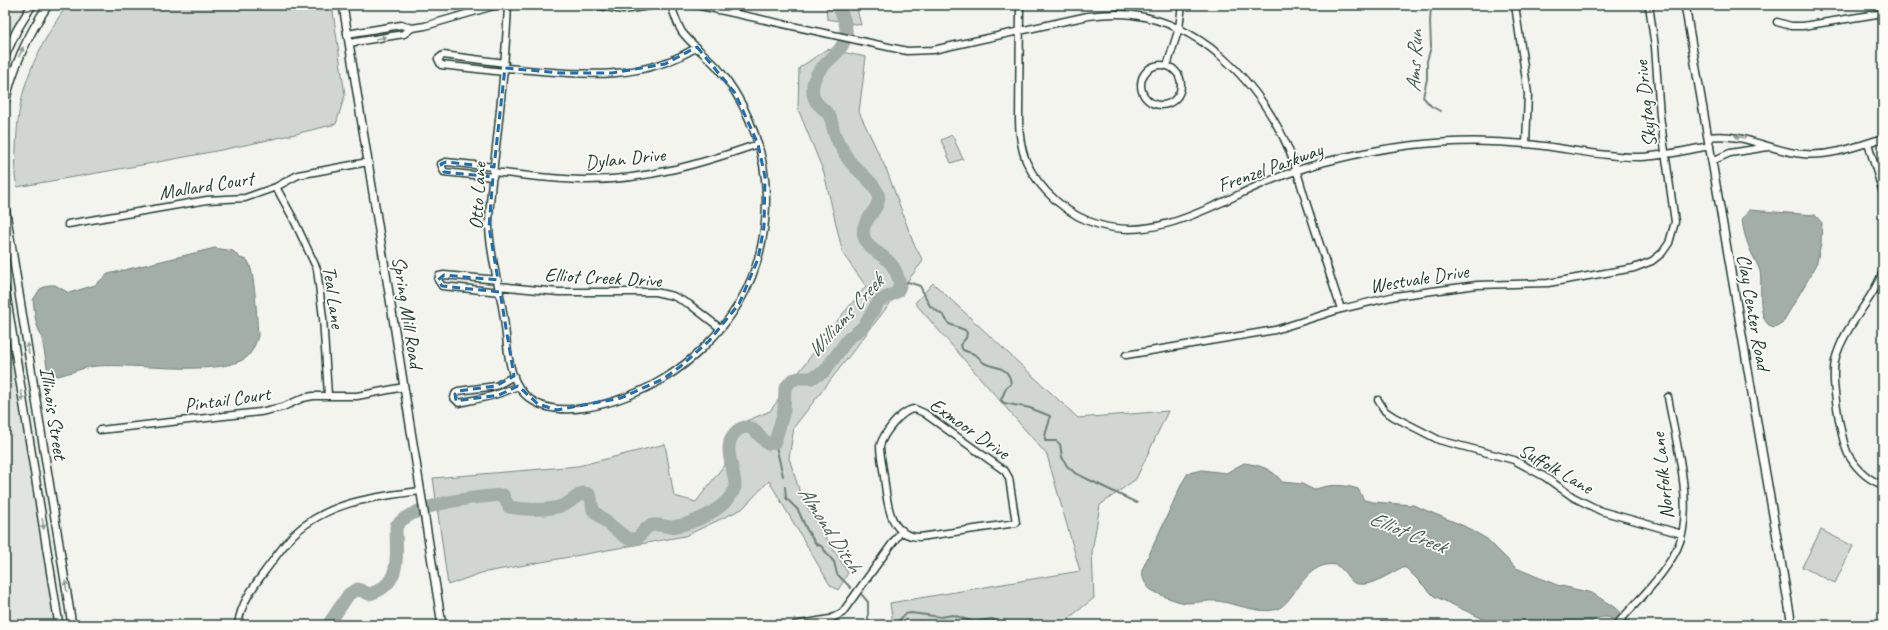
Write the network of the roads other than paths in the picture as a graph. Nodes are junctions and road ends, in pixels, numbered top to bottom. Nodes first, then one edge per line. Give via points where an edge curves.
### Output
1 (32, 5) edge
2 (48, 5) edge
3 (343, 5) edge
4 (497, 5) edge
5 (508, 5) edge
6 (594, 5) edge
7 (656, 5) edge
8 (671, 5) edge
9 (696, 5) edge
10 (1020, 5) edge
11 (1182, 5) edge
12 (1515, 5) edge
13 (1649, 5) edge
14 (1685, 5) edge
15 (1883, 13) edge
16 (1776, 22) dead end
17 (412, 28) junction
18 (1179, 28) junction
19 (1020, 30) junction
20 (348, 34) junction
21 (349, 43) junction
22 (698, 47) junction
23 (5, 56) edge
24 (1167, 66) junction
25 (505, 67) junction
26 (5, 103) edge
27 (1708, 137) junction
28 (1883, 138) edge
29 (1868, 142) junction
30 (758, 144) junction
31 (1526, 144) junction
32 (1710, 146) junction
33 (1772, 147) junction
34 (1665, 154) junction
35 (1712, 161) junction
36 (368, 162) junction
37 (1296, 171) junction
38 (493, 172) junction
39 (276, 187) junction
40 (1883, 193) edge
41 (1673, 201) joint
42 (5, 206) edge
43 (68, 224) dead end
44 (1883, 271) edge
45 (499, 286) junction
46 (5, 288) edge
47 (1340, 309) junction
48 (720, 328) junction
49 (1126, 355) dead end
50 (514, 376) junction
51 (518, 386) junction
52 (404, 388) junction
53 (328, 395) junction
54 (1668, 397) dead end
55 (1378, 400) dead end
56 (100, 430) dead end
57 (1883, 485) edge
58 (420, 491) junction
59 (902, 530) junction
60 (1682, 534) junction
61 (59, 625) edge
62 (72, 625) edge
63 (238, 625) edge
64 (442, 625) edge
65 (795, 625) edge
66 (1616, 625) edge
67 (1792, 625) edge

1 - 23 street
26 -> 2 street via 22,48
3 - 20 street, Spring Mill Road
4 - 17 street
5 - 25 street, Otto Lane
6 - 7 street via 623,10
8 - 22 street via 683,32
9 - 19 street via 907,51 933,50
10 - 19 street, Frenzel Parkway
11 - 18 street
12 - 31 street via 1528,94
13 - 34 street, Skytag Drive
14 - 27 street, Clay Center Road
15 - 16 street via 1803,26
17 - 20 street via 401,25
21 -> 17 street via 404,34
18 - 19 street via 1134,15 1108,14
18 - 24 street
18 - 37 street via 1211,48 1237,70 1281,132
19 - 37 street, Frenzel Parkway via 1019,119 1022,148 1030,168 1041,185 1080,217 1100,226 1156,228
20 - 21 street, Spring Mill Road
21 - 36 street, Spring Mill Road
22 - 25 street via 665,64 612,73 561,73
22 - 30 street via 736,93
24 - 24 street via 1149,69 1142,79 1144,97 1155,104 1168,104 1178,94 1180,81 1173,69
25 - 25 street via 441,65 438,59 443,55
25 - 38 street, Otto Lane
27 - 32 street, Clay Center Road
33 -> 27 street via 1728,135
28 - 29 street
29 - 33 street via 1832,153 1815,155
29 - 40 street
30 - 38 street, Dylan Drive via 695,165 614,179 566,179
30 - 48 street via 766,191 762,242 749,283 739,304
31 - 34 street, Frenzel Parkway via 1632,157
31 - 37 street, Frenzel Parkway via 1457,142 1401,146 1344,157
32 - 34 street, Frenzel Parkway
32 - 35 street, Clay Center Road
33 - 35 street via 1730,153
34 - 41 street, Skytag Drive
35 - 67 street, Clay Center Road
36 - 39 street, Mallard Court via 298,175
36 - 52 street, Spring Mill Road
37 - 47 street
38 - 38 street, Dylan Drive via 444,172 441,164 446,162
38 - 45 street, Otto Lane via 490,227
39 - 43 street, Mallard Court via 245,198 207,200
39 - 53 street, Teal Lane via 294,218 317,268
41 - 47 street, Westvale Drive via 1675,222 1669,243 1658,256 1640,266 1548,283 1477,285 1419,292
62 -> 42 street, Illinois Street
44 - 57 street via 1876,287 1841,343 1834,361 1834,372 1843,438 1848,453 1860,471
45 - 45 street, Elliot Creek Drive via 442,286 438,280 439,276 444,275
45 - 48 street, Elliot Creek Drive via 558,292 655,292 673,296 689,304
45 - 50 street, Otto Lane
46 -> 61 street, Illinois Street
47 - 49 street, Westvale Drive via 1275,330
48 - 51 street via 698,352 663,379 614,400 557,410 538,404
50 - 51 street, Otto Lane
50 - 51 street via 496,386 458,392 455,394 456,401 459,403 499,395
52 - 53 street, Pintail Court via 358,396
52 - 58 street, Spring Mill Road
53 - 56 street, Pintail Court via 303,398 270,411
54 - 60 street, Norfolk Lane via 1685,500
55 - 60 street, Suffolk Lane via 1385,411 1394,417 1439,440 1514,460 1545,477 1573,497 1601,511
58 - 63 street via 356,500 316,517 288,541 256,583 245,601
58 - 64 street, Spring Mill Road
59 - 59 street, Exmoor Drive via 890,513 880,446 901,414 915,409 1005,471 1009,478 1016,523 924,537 914,537
59 - 65 street via 842,613 830,619
60 - 66 street, Norfolk Lane via 1670,561

